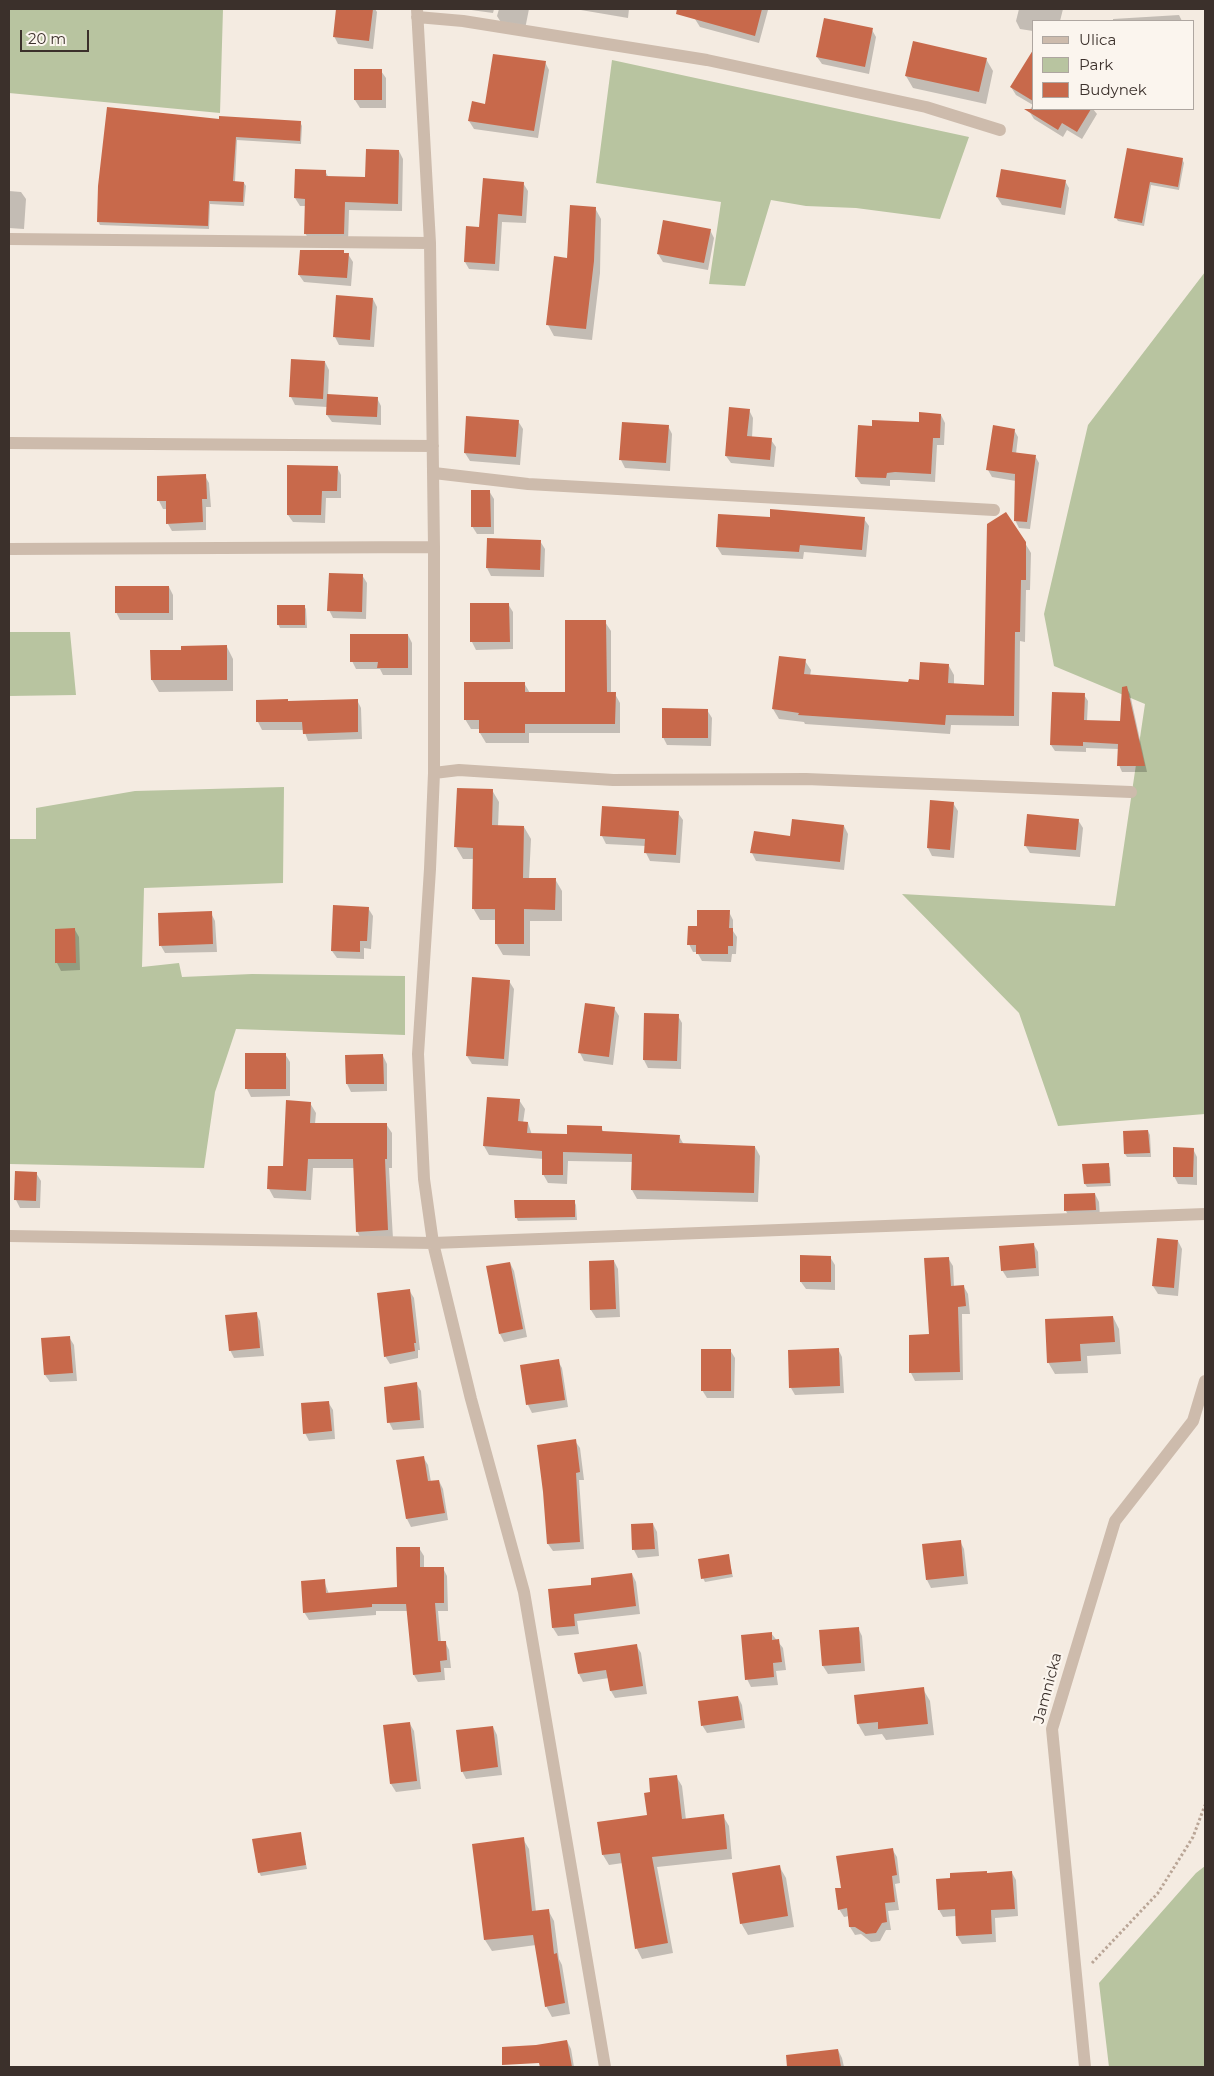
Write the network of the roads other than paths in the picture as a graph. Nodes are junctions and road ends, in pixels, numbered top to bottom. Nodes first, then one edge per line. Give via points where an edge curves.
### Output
1 (417, 13) edge
2 (1000, 130) dead end
3 (9, 239) edge
4 (430, 243) junction
5 (9, 443) edge
6 (434, 446) junction
7 (434, 473) junction
8 (994, 510) dead end
9 (434, 547) junction
10 (9, 549) edge
11 (434, 773) junction
12 (1132, 792) dead end
13 (1205, 1214) edge
14 (9, 1236) edge
15 (433, 1243) junction
16 (1205, 1381) edge
17 (605, 2067) edge
18 (1085, 2067) edge

1 - 2 street via 707,60 926,108
1 - 4 street
3 - 4 street
4 - 6 street
5 - 6 street
6 - 7 street
7 - 8 street via 528,484
7 - 9 street
9 - 10 street
9 - 11 street
11 - 12 street via 460,770 614,780 806,779
11 - 15 street via 418,1054 424,1178
13 - 15 street
14 - 15 street
15 - 17 street via 471,1399 524,1592
16 - 18 street, Jamnicka via 1193,1422 1115,1521 1052,1729

